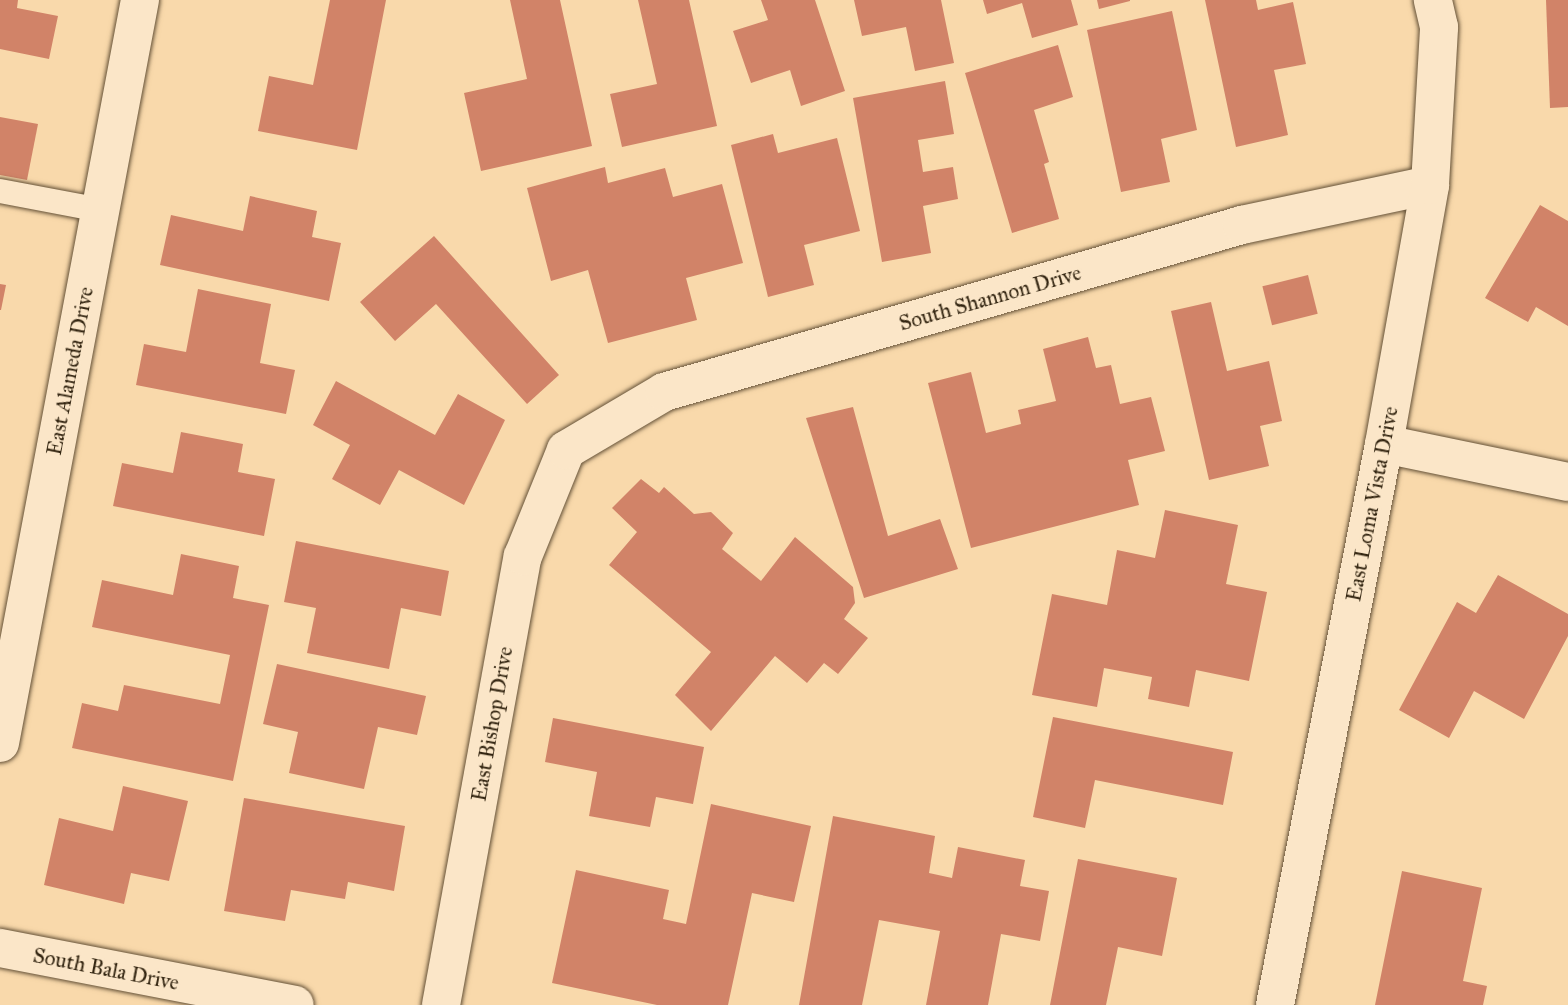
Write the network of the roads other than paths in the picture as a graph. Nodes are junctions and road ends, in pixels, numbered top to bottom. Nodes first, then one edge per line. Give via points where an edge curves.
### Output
1 (140, 0) edge
2 (1433, 0) edge
3 (1430, 185) junction
4 (0, 191) edge
5 (101, 210) junction
6 (1384, 444) junction
7 (566, 450) joint
8 (1568, 482) edge
9 (0, 743) edge
10 (0, 948) edge
11 (295, 1005) edge
12 (441, 1005) edge
13 (1275, 1005) edge

1 - 5 street, East Alameda Drive
2 - 3 street, East Loma Vista Drive via 1439,27
3 - 6 street, East Loma Vista Drive
3 - 7 street, South Shannon Drive via 1242,225 664,392
4 - 5 lane
5 - 9 street, East Alameda Drive
6 - 8 street
6 - 13 street, East Loma Vista Drive
7 - 12 street, East Bishop Drive via 523,556
10 - 11 street, South Bala Drive

